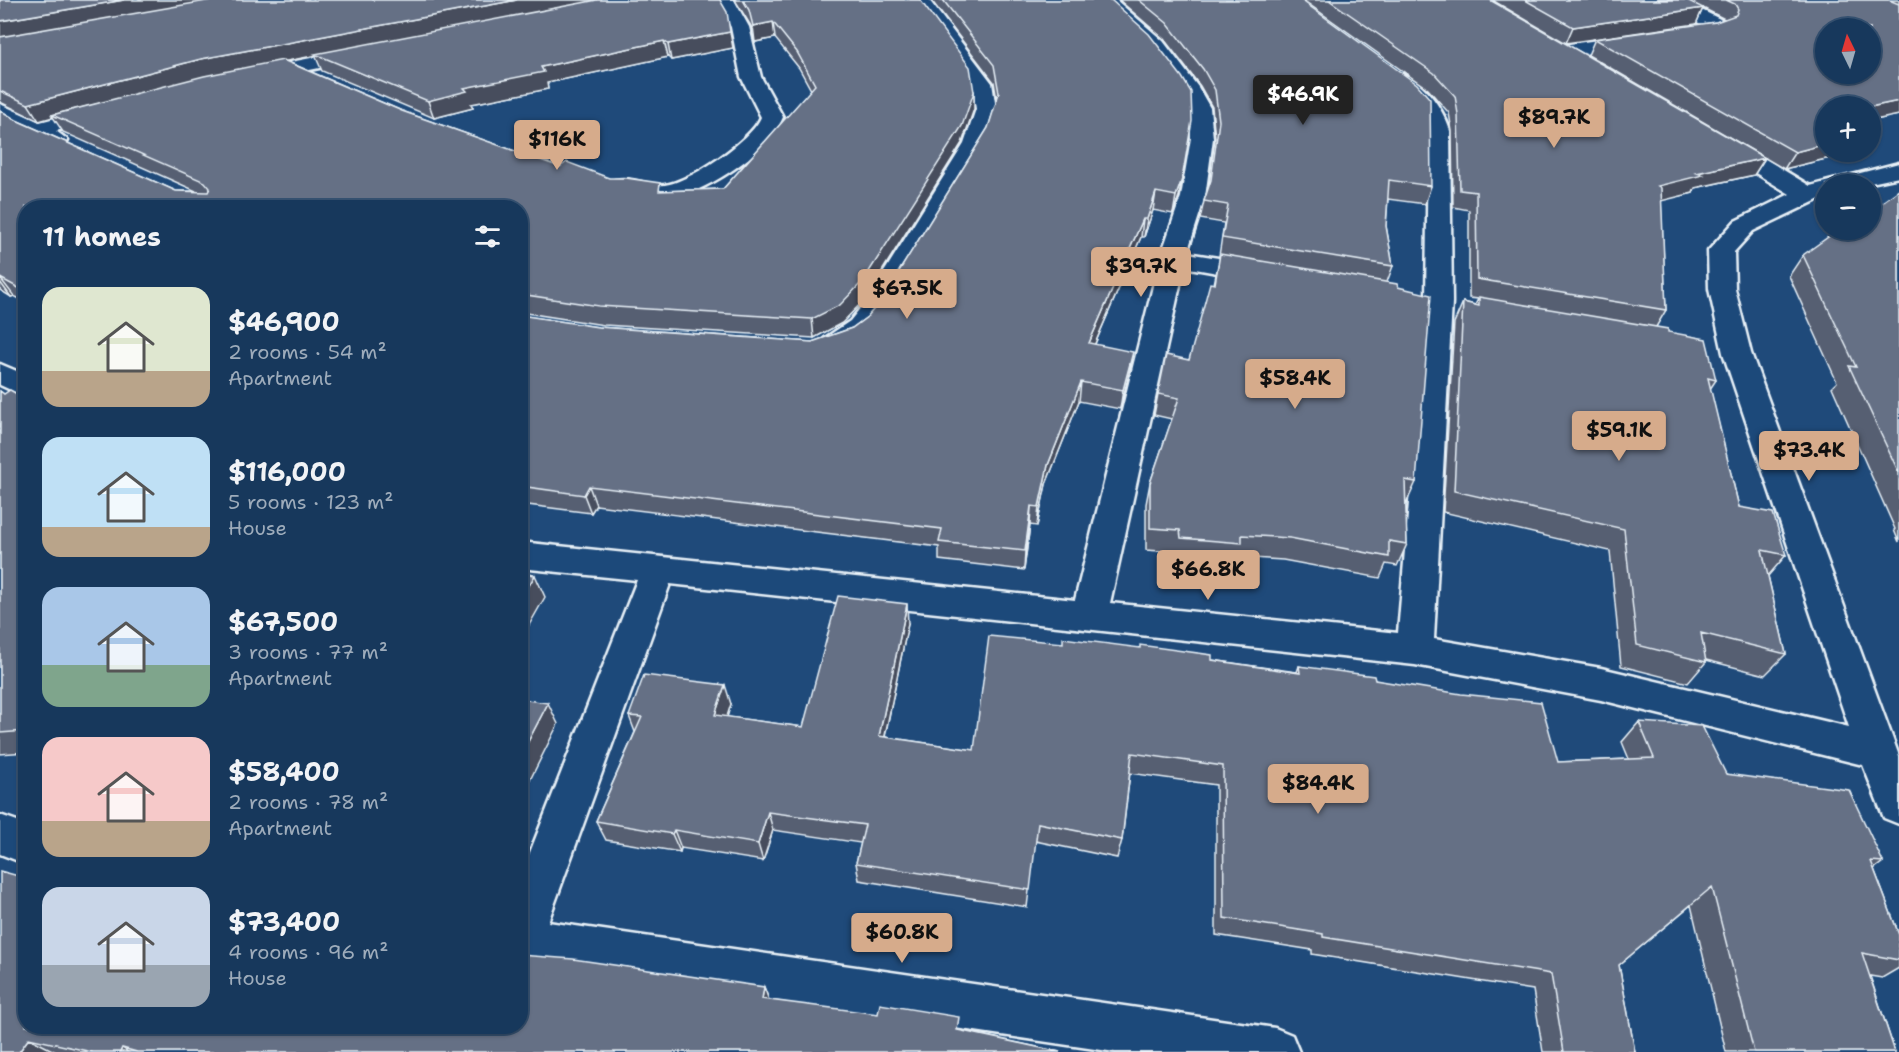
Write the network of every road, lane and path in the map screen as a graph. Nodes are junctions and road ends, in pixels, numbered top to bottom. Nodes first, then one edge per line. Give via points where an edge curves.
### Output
1 (725, 0) edge
2 (920, 0) edge
3 (1106, 0) edge
4 (1667, 0) edge
5 (1544, 39) edge
6 (1563, 51) junction
7 (375, 52) edge
8 (1373, 61) edge
9 (294, 68) junction
10 (1593, 68) edge
11 (242, 78) edge
12 (325, 81) edge
13 (114, 109) edge
14 (0, 110) edge
15 (36, 130) junction
16 (1703, 132) edge
17 (78, 150) edge
18 (1899, 170) edge
19 (1881, 174) edge
20 (599, 178) edge
21 (1815, 190) edge
22 (1815, 191) edge
23 (1173, 258) junction
24 (1288, 277) edge
25 (814, 349) edge
26 (528, 556) edge
27 (659, 568) junction
28 (1089, 616) junction
29 (1415, 650) junction
30 (1877, 750) junction
31 (1899, 805) edge
32 (0, 834) edge
33 (18, 841) edge
34 (528, 918) edge
35 (528, 940) edge
36 (1275, 1052) edge

1 - 20 street via 740,27 751,77 772,117 766,130 748,148 688,186 666,192
2 - 25 street via 982,83 986,109 975,144 877,304 860,327 839,343
3 - 23 street via 1156,45 1200,108 1202,138 1193,197
4 - 6 street via 1719,26
5 - 6 street
6 - 10 street
7 - 9 street
8 - 29 street via 1420,95 1436,114 1439,131 1439,302
9 - 11 street
9 - 12 street
13 - 15 street
14 - 15 street
15 - 17 street
16 - 21 street
18 - 19 street
22 - 30 street via 1744,226 1720,251 1726,351
23 - 24 street
23 - 28 street
26 - 27 street
27 - 28 street
27 - 34 street
28 - 29 street
29 - 30 street via 1601,684
30 - 31 street
32 - 33 street
35 - 36 street

